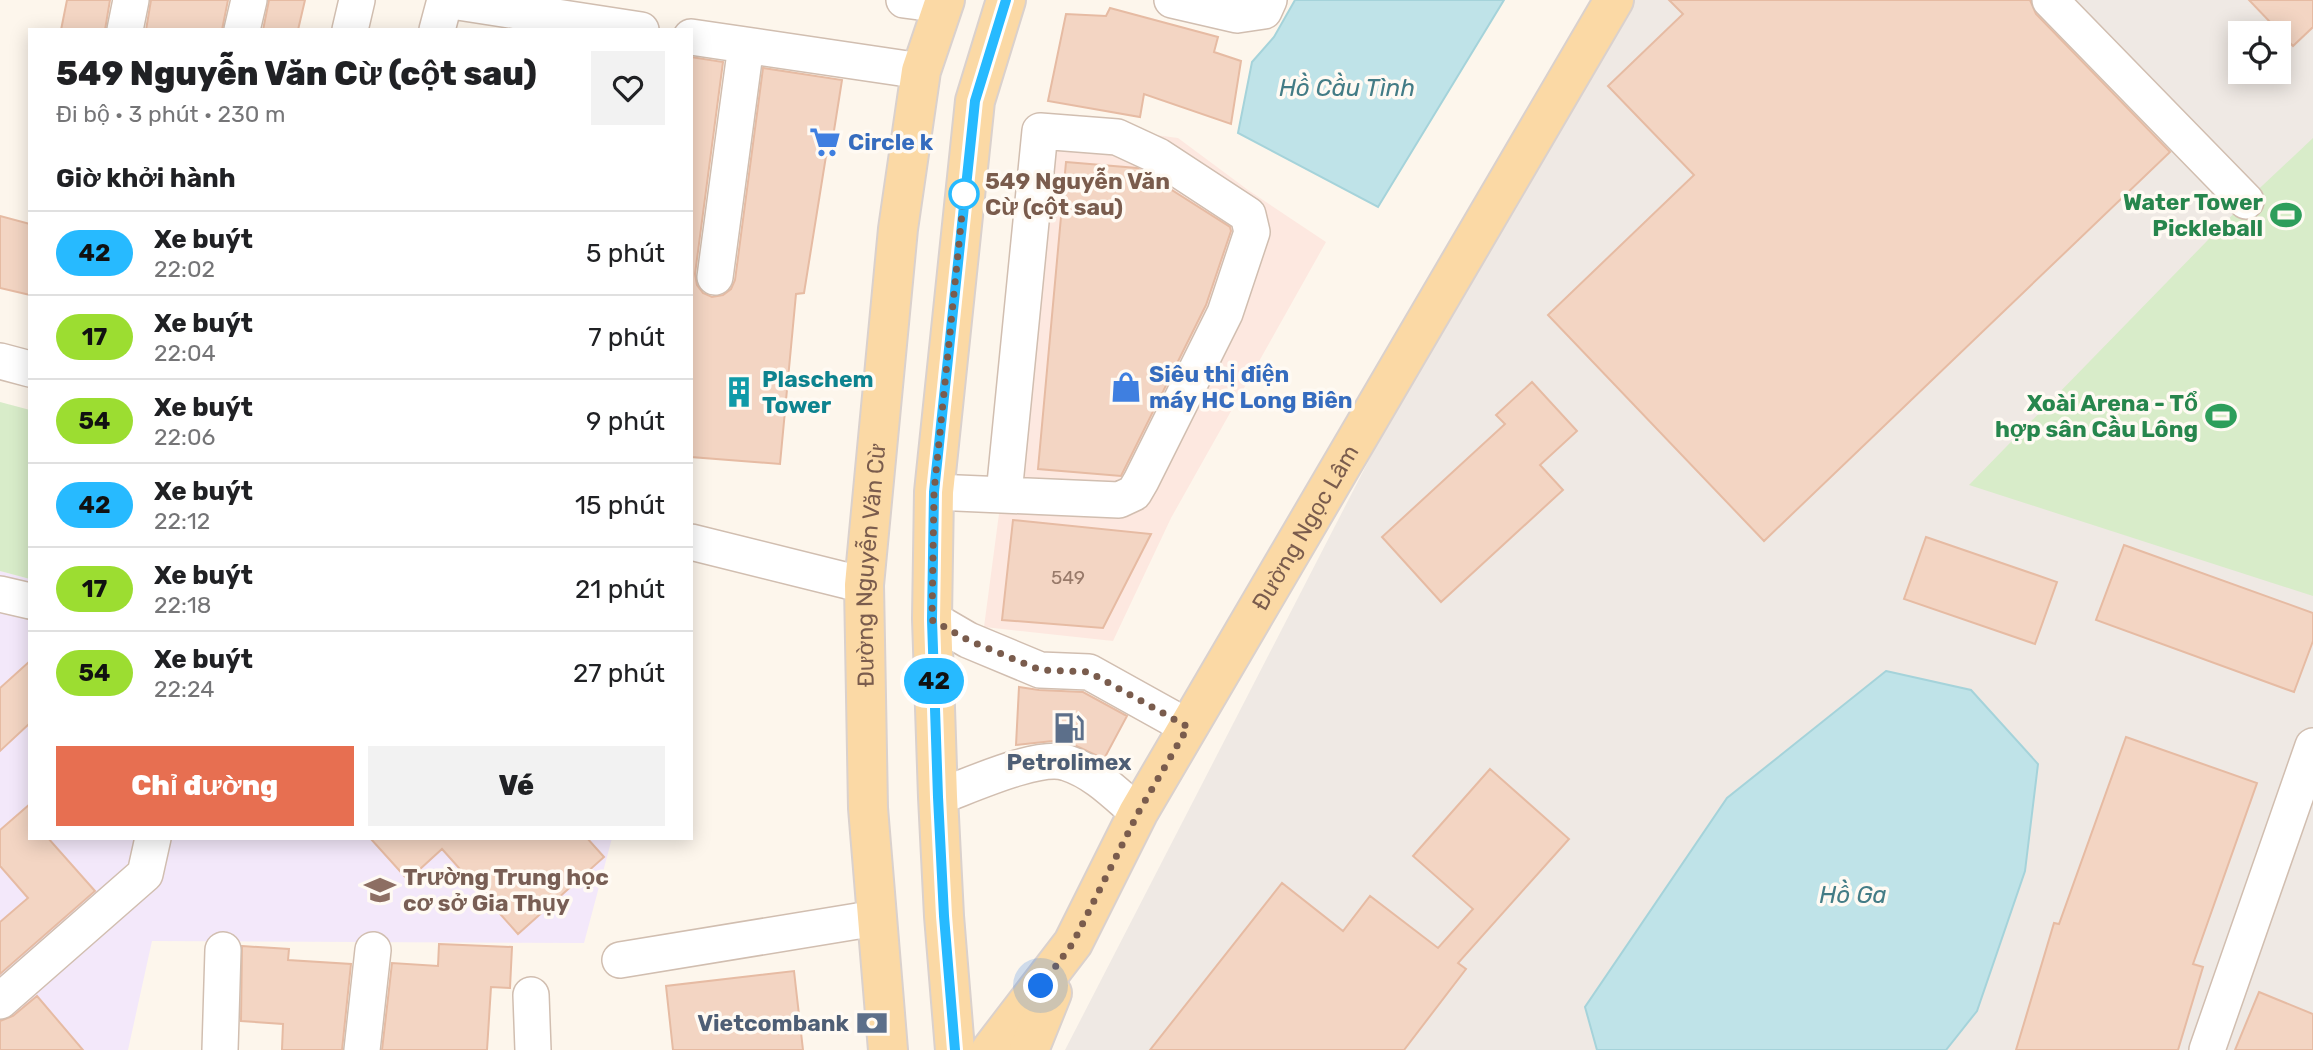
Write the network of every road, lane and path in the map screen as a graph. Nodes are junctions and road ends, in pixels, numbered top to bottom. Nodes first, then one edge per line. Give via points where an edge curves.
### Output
1 (131, 0) edge
2 (249, 0) edge
3 (357, 0) edge
4 (445, 0) edge
5 (904, 0) edge
6 (1006, 0) edge
7 (1172, 0) edge
8 (1269, 0) edge
9 (1614, 0) edge
10 (2050, 0) edge
11 (944, 3) edge
12 (514, 20) edge
13 (125, 28) edge
14 (242, 28) edge
15 (350, 28) edge
16 (438, 28) edge
17 (616, 28) edge
18 (693, 37) edge
19 (747, 45) junction
20 (921, 71) junction
21 (2246, 201) dead end
22 (715, 277) dead end
23 (0, 361) edge
24 (28, 368) edge
25 (934, 492) junction
26 (1004, 494) junction
27 (693, 542) edge
28 (864, 585) junction
29 (0, 594) edge
30 (28, 600) edge
31 (932, 620) junction
32 (1188, 727) junction
33 (2313, 746) edge
34 (938, 797) junction
35 (1138, 813) junction
36 (153, 840) edge
37 (876, 918) junction
38 (1073, 943) junction
39 (223, 950) dead end
40 (373, 950) dead end
41 (620, 960) dead end
42 (531, 995) dead end
43 (0, 1001) edge
44 (220, 1050) edge
45 (362, 1050) edge
46 (533, 1050) edge
47 (888, 1050) edge
48 (956, 1050) edge
49 (991, 1050) edge
50 (1029, 1050) edge
51 (2207, 1050) edge

1 - 13 street
2 - 14 street
3 - 15 street
4 - 12 street
4 - 16 street
5 - 11 street
6 - 25 main road via 975,101
7 - 8 street via 1237,15 1264,11
9 - 32 main road, Đường Ngọc Lâm
10 - 21 street
11 - 20 main road, Đường Nguyễn Văn Cừ
12 - 17 street
18 - 19 street
19 - 20 street
19 - 22 street
20 - 28 main road, Đường Nguyễn Văn Cừ via 897,242
23 - 24 street
25 - 26 street
25 - 31 main road
26 - 26 street via 1119,500 1134,493 1224,313 1250,242 1248,215 1158,156 1117,137 1040,131
27 - 28 street
28 - 37 main road, Đường Nguyễn Văn Cừ via 867,808
29 - 30 street
31 - 32 street via 1040,670 1089,672
31 - 34 main road
32 - 35 main road, Đường Ngọc Lâm
33 - 51 street
34 - 35 street via 1021,767 1065,762 1100,780
34 - 48 main road
35 - 38 main road, Đường Ngọc Lâm
36 - 43 street via 145,874
37 - 41 street
37 - 47 main road, Đường Nguyễn Văn Cừ
38 - 49 main road, Đường Ngọc Lâm
38 - 50 main road
39 - 44 street
40 - 45 street
42 - 46 street

